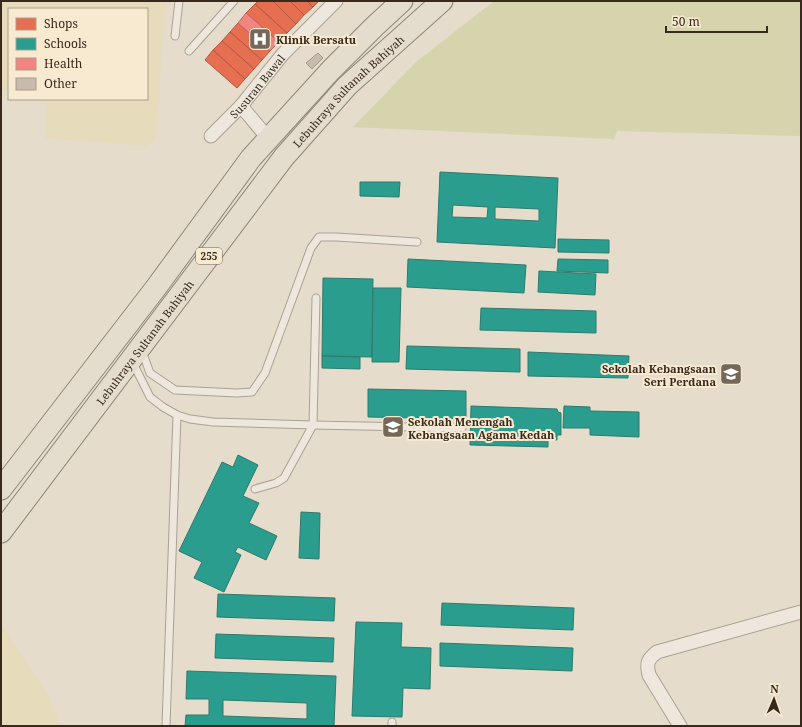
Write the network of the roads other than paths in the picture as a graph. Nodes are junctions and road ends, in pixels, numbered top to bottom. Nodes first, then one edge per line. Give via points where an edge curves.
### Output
1 (179, 1) edge
2 (234, 1) edge
3 (336, 1) edge
4 (402, 1) edge
5 (442, 1) edge
6 (175, 36) dead end
7 (189, 51) dead end
8 (241, 106) junction
9 (211, 136) dead end
10 (268, 138) junction
11 (417, 242) dead end
12 (316, 298) dead end
13 (136, 354) junction
14 (177, 416) junction
15 (313, 425) junction
16 (462, 428) dead end
17 (1, 489) edge
18 (255, 489) dead end
19 (1, 532) edge
20 (801, 612) edge
21 (166, 726) edge
22 (680, 726) edge

1 - 6 lane
2 - 7 lane
3 - 8 street, Susuran Bawal via 283,54
4 - 10 main road, 255 via 331,70
5 - 13 main road, Lebuhraya Sultanah Bahiyah / 255 via 347,86 311,127 271,174
8 - 9 street, Susuran Bawal
8 - 10 street
10 - 17 main road, 255
11 - 13 lane via 319,238 311,248 265,373 252,392 175,390 150,373
12 - 15 lane
13 - 14 lane via 150,397
13 - 19 main road, Lebuhraya Sultanah Bahiyah / 255
14 - 15 lane via 212,422
14 - 21 lane
15 - 16 lane
15 - 18 lane via 284,478 276,484
20 - 22 street via 657,652 650,658 647,667 649,675

